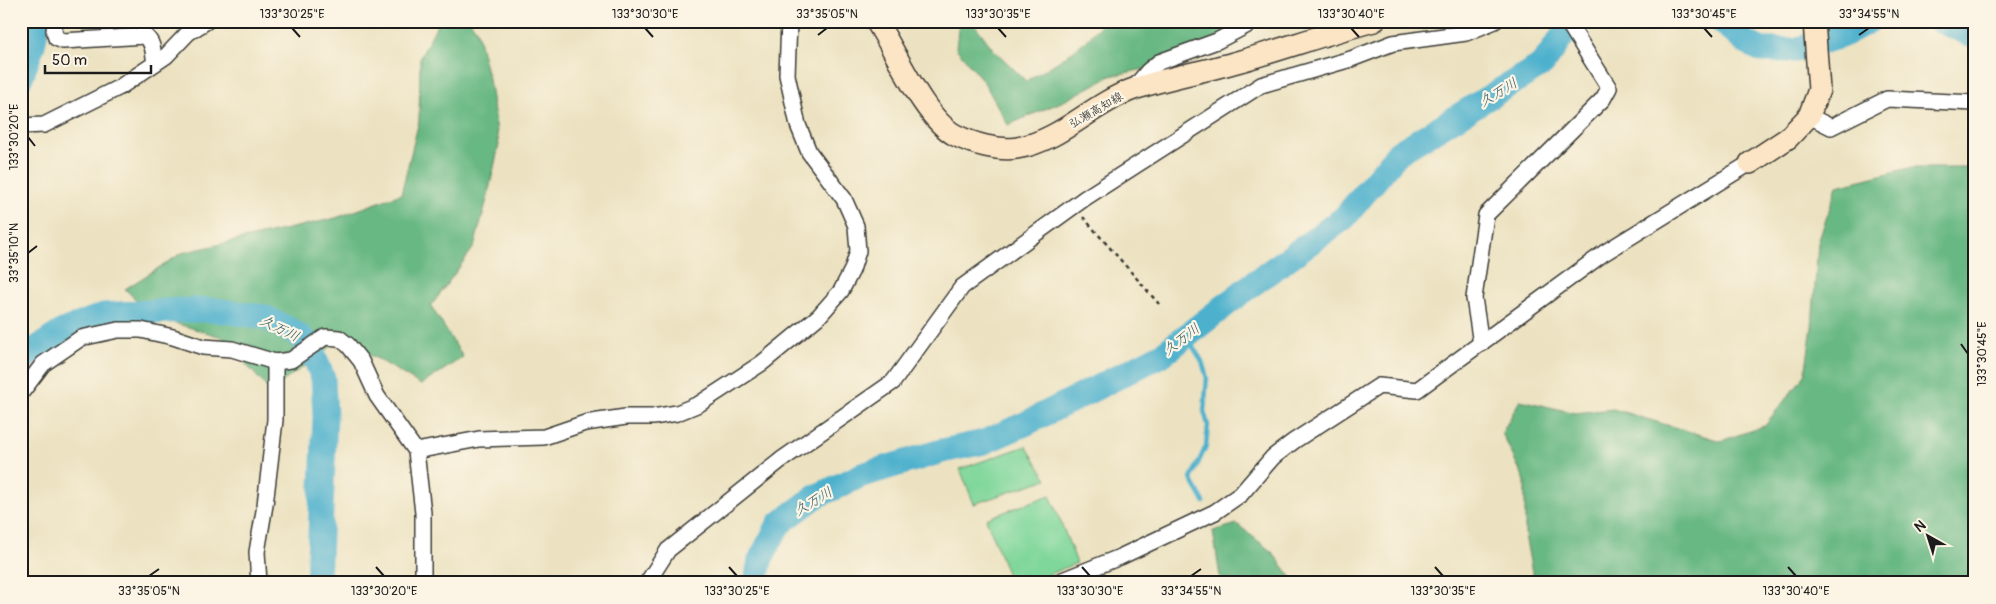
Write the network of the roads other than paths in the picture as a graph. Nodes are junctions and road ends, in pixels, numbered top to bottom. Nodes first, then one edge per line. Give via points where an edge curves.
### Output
1 (55, 21) edge
2 (207, 21) edge
3 (789, 21) edge
4 (876, 21) edge
5 (1255, 21) edge
6 (1374, 21) edge
7 (1495, 21) edge
8 (1567, 21) edge
9 (1813, 22) edge
10 (155, 63) junction
11 (1132, 90) junction
12 (1975, 103) edge
13 (1809, 116) junction
14 (21, 126) edge
15 (1750, 163) joint
16 (1481, 344) junction
17 (275, 362) junction
18 (21, 393) edge
19 (416, 451) junction
20 (259, 583) edge
21 (423, 583) edge
22 (647, 583) edge
23 (1055, 583) edge

1 - 10 street via 56,38 63,41 145,36 152,45
2 - 10 street via 188,33
3 - 19 street via 786,75 798,125 809,152 844,199 856,226 858,250 841,291 819,316 762,363 699,404 677,413 584,423 544,437 479,439
4 - 11 main road, 弘瀬高知線 via 921,98 938,120 953,134 972,142 1015,149 1039,143 1111,99
5 - 11 street via 1217,41 1159,62
6 - 11 main road, 弘瀬高知線
7 - 22 street via 1466,34 1393,43 1351,59 1261,85 1074,207 962,287 893,382 781,460 668,550
8 - 16 street via 1609,88 1603,99 1486,215 1474,298
9 - 13 main road via 1818,90
10 - 14 street via 120,87 44,125
12 - 13 street via 1887,99 1831,127
13 - 15 main road via 1788,138
15 - 16 street via 1604,254
16 - 23 street via 1417,390 1379,386 1273,457 1241,494 1215,512 1120,557
17 - 18 street via 232,349 203,347 141,330 118,330 80,338 43,364
17 - 19 street via 291,360 325,337 339,338 362,361 377,396
17 - 20 street via 275,420 257,552
19 - 21 street via 423,513

